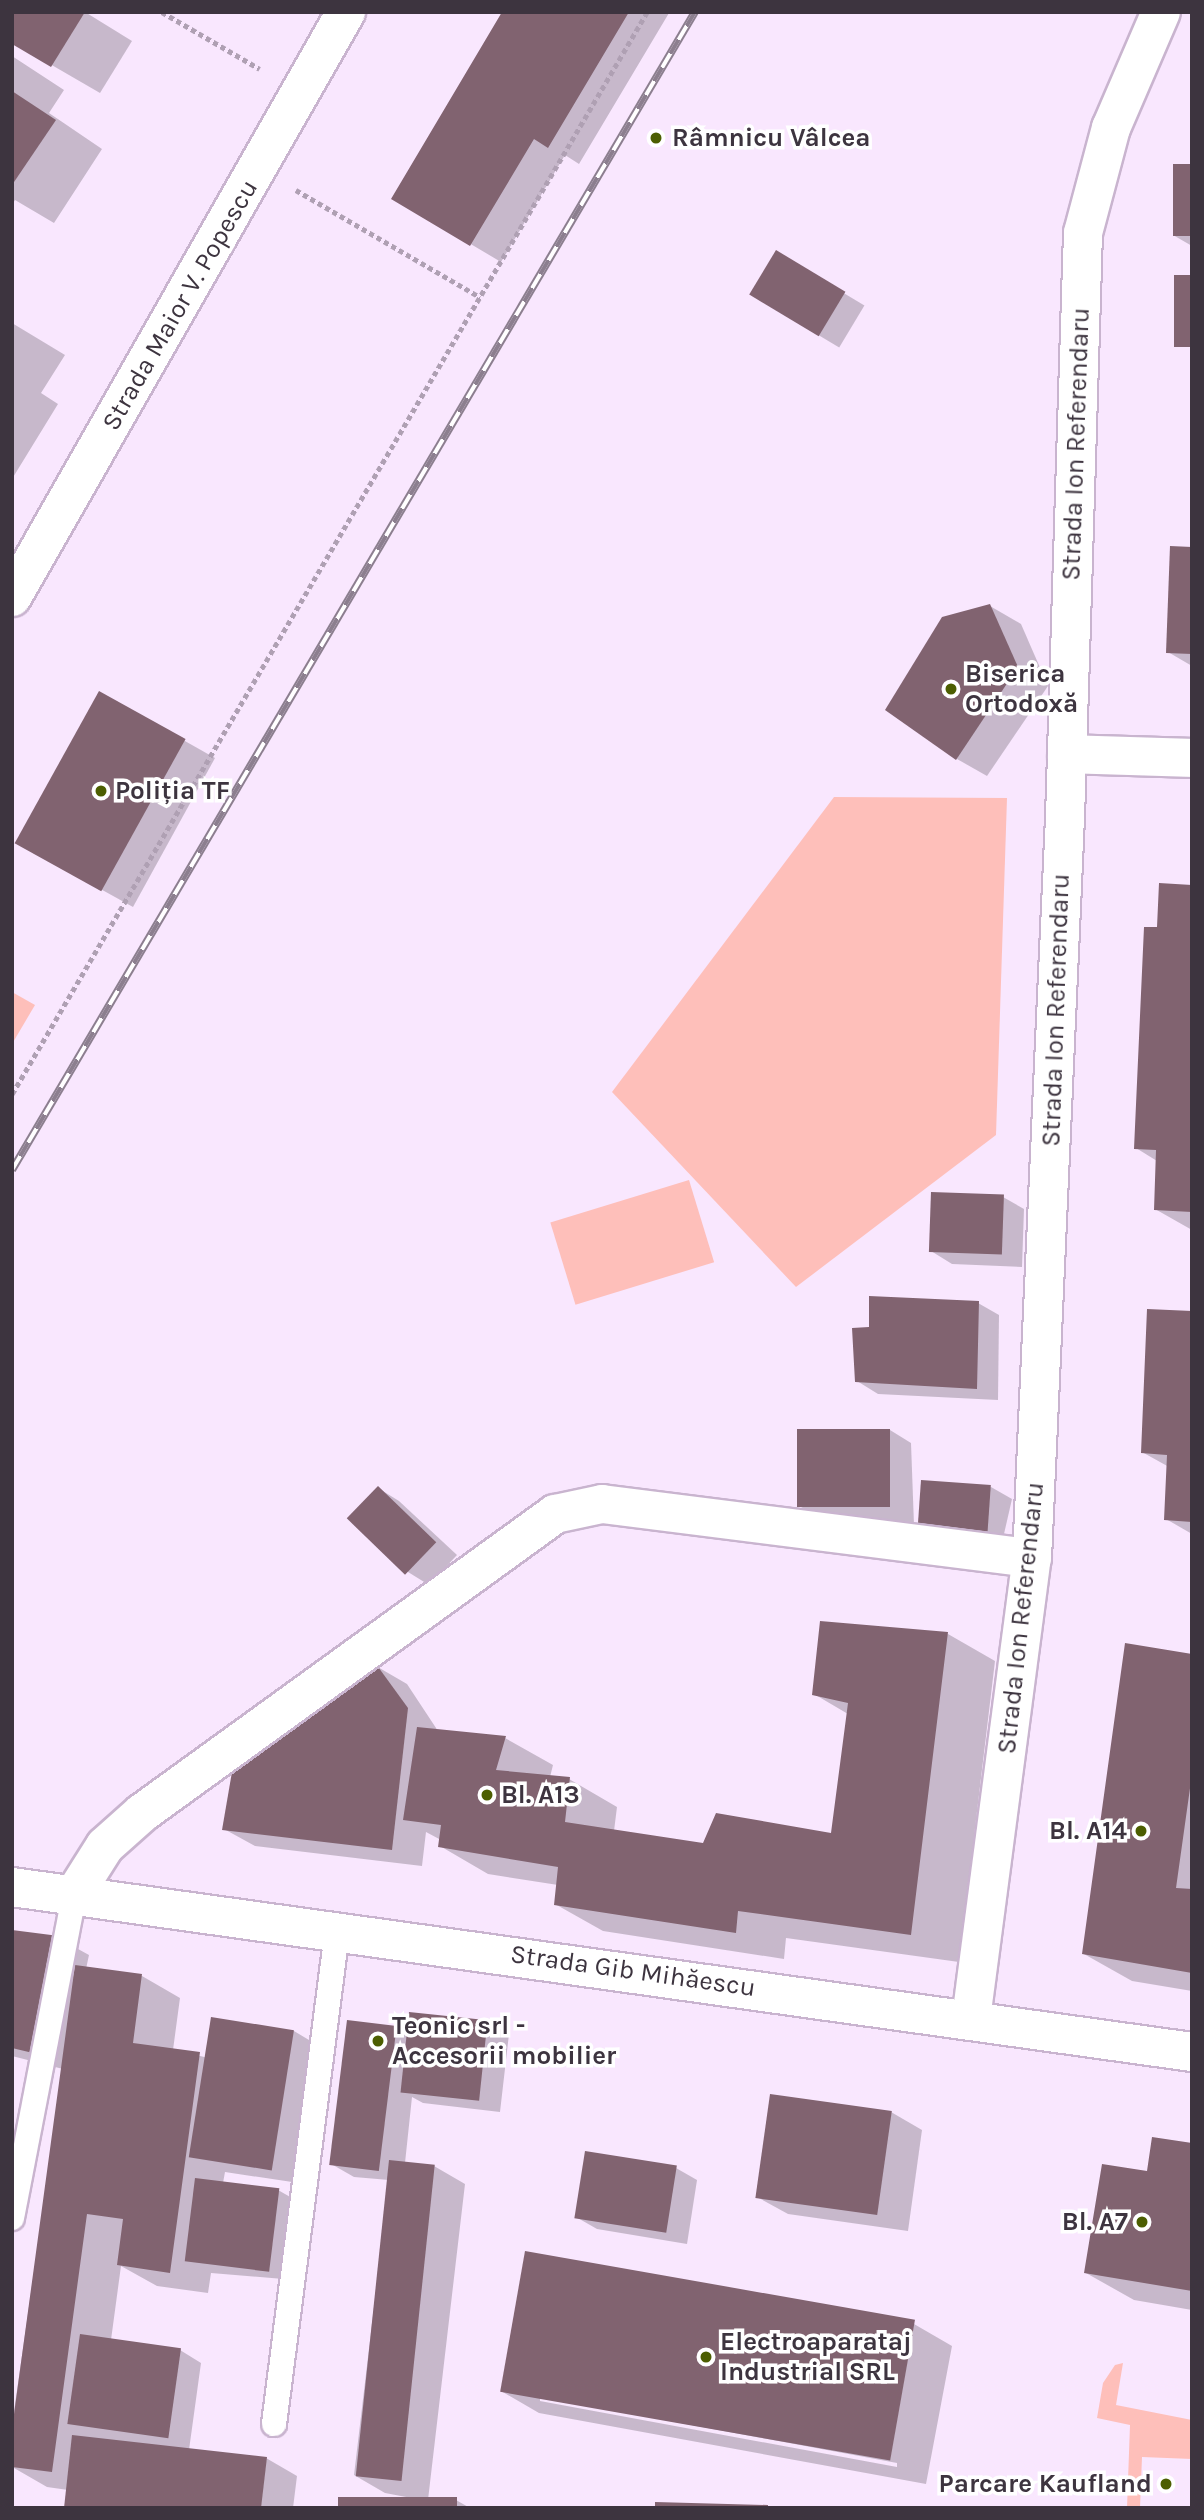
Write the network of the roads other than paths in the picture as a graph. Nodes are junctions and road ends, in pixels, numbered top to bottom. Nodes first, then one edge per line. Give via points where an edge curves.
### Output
1 (346, 12) edge
2 (1161, 12) edge
3 (12, 597) edge
4 (1067, 754) junction
5 (1192, 758) edge
6 (1032, 1558) junction
7 (12, 1887) edge
8 (74, 1895) junction
9 (337, 1929) junction
10 (971, 2019) junction
11 (1192, 2052) edge
12 (12, 2218) edge
13 (274, 2424) dead end

1 - 3 street, Strada Maior V. Popescu
2 - 4 street, Strada Ion Referendaru via 1111,128 1083,233
4 - 5 street
4 - 6 street, Strada Ion Referendaru
6 - 8 street via 602,1504 555,1514 142,1813 105,1846
6 - 10 street, Strada Ion Referendaru
7 - 8 street, Strada Gib Mihăescu
8 - 9 street, Strada Gib Mihăescu
8 - 12 lane
9 - 10 street, Strada Gib Mihăescu
9 - 13 lane
10 - 11 street, Strada Gib Mihăescu

